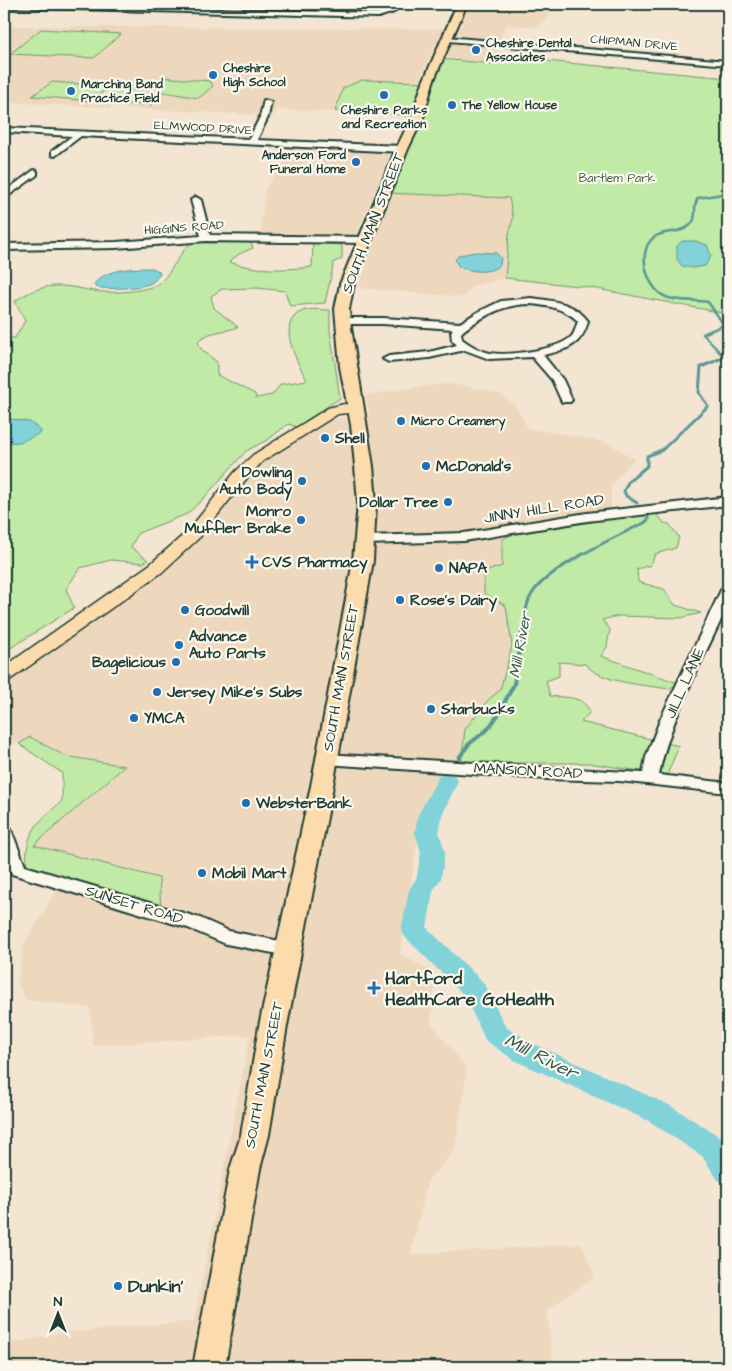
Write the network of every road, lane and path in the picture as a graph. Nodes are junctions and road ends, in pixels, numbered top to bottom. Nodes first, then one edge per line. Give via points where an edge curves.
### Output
1 (396, 4) edge
2 (462, 4) edge
3 (4, 5) edge
4 (449, 39) junction
5 (728, 63) edge
6 (267, 102) dead end
7 (4, 130) edge
8 (79, 134) junction
9 (251, 143) junction
10 (402, 149) junction
11 (56, 154) dead end
12 (34, 173) dead end
13 (4, 196) edge
14 (196, 200) dead end
15 (206, 238) junction
16 (366, 240) junction
17 (4, 247) edge
18 (342, 320) junction
19 (461, 326) junction
20 (465, 346) junction
21 (535, 353) junction
22 (389, 359) dead end
23 (566, 400) dead end
24 (355, 409) junction
25 (728, 501) edge
26 (365, 540) junction
27 (728, 590) edge
28 (4, 675) edge
29 (326, 759) junction
30 (650, 778) junction
31 (728, 788) edge
32 (4, 832) edge
33 (289, 949) junction
34 (209, 1367) edge

1 - 3 street via 389,12 378,14
2 - 4 highway, SOUTH MAIN STREET
4 - 5 street, CHIPMAN DRIVE
4 - 10 highway, SOUTH MAIN STREET
6 - 9 street via 264,117
7 - 8 street, ELMWOOD DRIVE
8 - 9 street, ELMWOOD DRIVE
8 - 11 street
9 - 10 street, ELMWOOD DRIVE
10 - 16 highway, SOUTH MAIN STREET
12 - 13 street
14 - 15 street
15 - 16 street, HIGGINS ROAD
15 - 17 street, HIGGINS ROAD via 116,246
16 - 18 highway, SOUTH MAIN STREET via 347,284
18 - 19 street
18 - 24 highway, SOUTH MAIN STREET
19 - 20 street via 456,332 458,340
19 - 21 street via 510,302 530,301 573,310 583,321 577,337 557,348
20 - 21 street via 490,356
20 - 22 street via 429,355
21 - 23 street via 554,373
24 - 26 highway, SOUTH MAIN STREET via 364,466
24 - 28 main road via 328,415 258,458 194,534 155,569
25 - 26 street, JINNY HILL ROAD via 569,520 455,538
26 - 29 highway, SOUTH MAIN STREET
27 - 30 street, JILL LANE via 668,720
29 - 30 street, MANSION ROAD
29 - 33 highway, SOUTH MAIN STREET
30 - 31 street, MANSION ROAD
32 - 33 street, SUNSET ROAD via 18,870 194,923 237,940
33 - 34 highway, SOUTH MAIN STREET via 255,1135 244,1169

